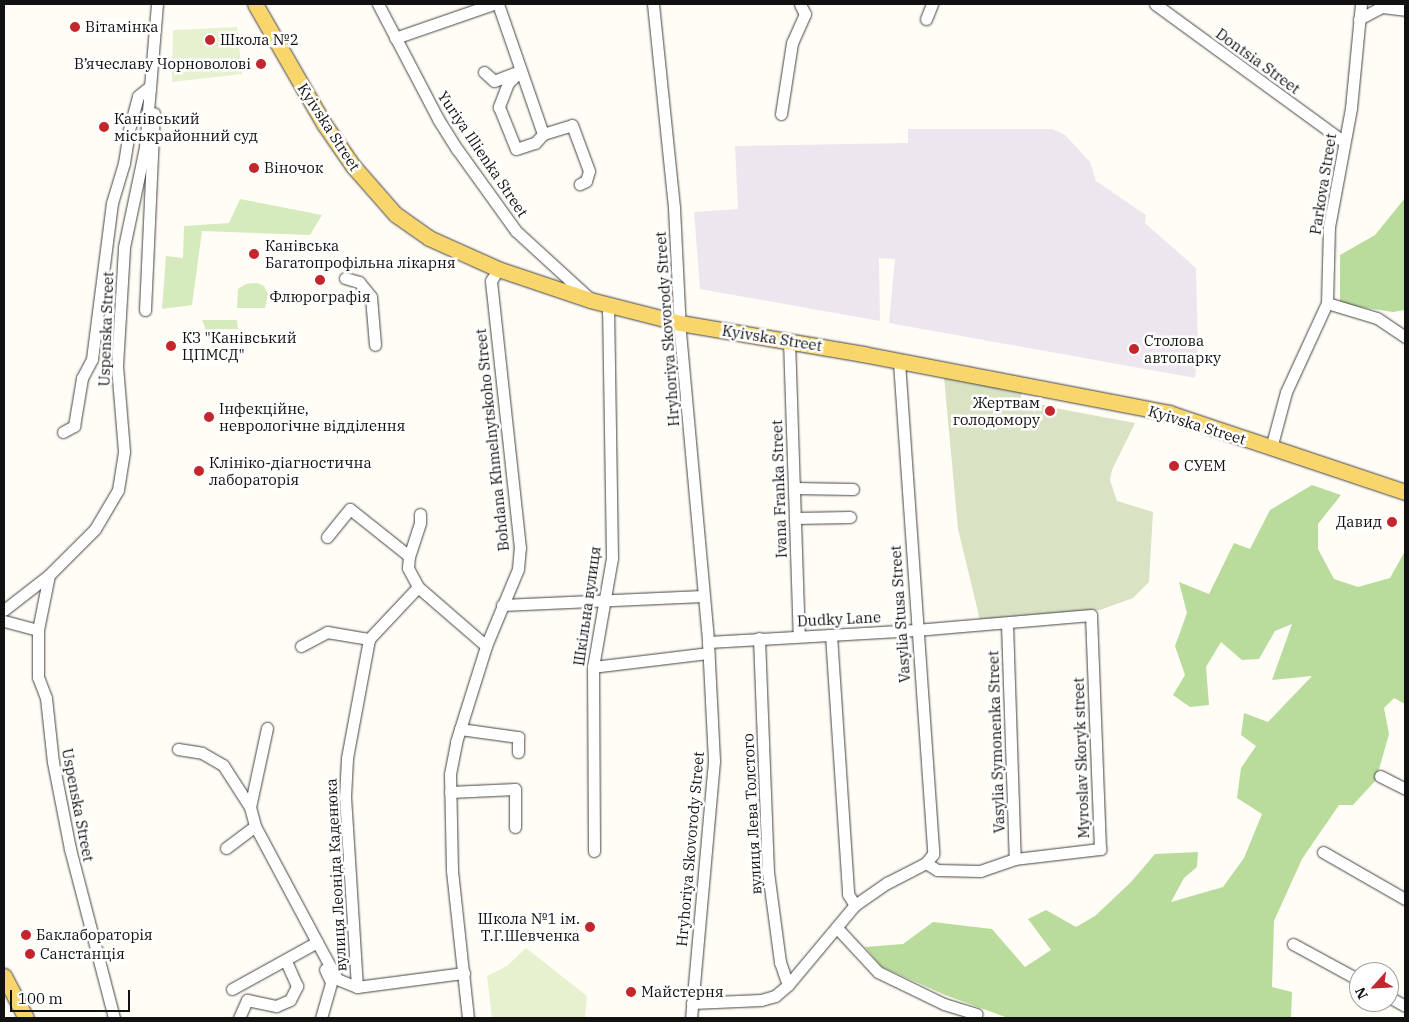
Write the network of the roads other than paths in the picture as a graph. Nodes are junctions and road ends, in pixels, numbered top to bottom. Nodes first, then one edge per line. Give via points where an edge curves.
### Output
1 (157, 4) edge
2 (255, 4) edge
3 (378, 4) edge
4 (493, 4) edge
5 (498, 4) edge
6 (653, 4) edge
7 (800, 4) edge
8 (932, 4) edge
9 (1155, 4) edge
10 (1361, 4) edge
11 (1405, 10) edge
12 (926, 19) dead end
13 (1359, 20) junction
14 (395, 38) junction
15 (520, 71) junction
16 (484, 72) dead end
17 (149, 87) junction
18 (781, 114) dead end
19 (543, 134) junction
20 (1344, 142) junction
21 (580, 184) dead end
22 (498, 269) junction
23 (345, 278) dead end
24 (590, 300) junction
25 (1327, 303) junction
26 (611, 304) junction
27 (145, 310) dead end
28 (680, 323) junction
29 (1405, 337) edge
30 (789, 340) junction
31 (376, 345) dead end
32 (899, 362) junction
33 (63, 432) dead end
34 (1271, 448) junction
35 (794, 488) junction
36 (853, 489) dead end
37 (1405, 492) edge
38 (420, 514) dead end
39 (850, 517) dead end
40 (795, 518) junction
41 (327, 536) dead end
42 (408, 556) junction
43 (50, 575) junction
44 (418, 587) junction
45 (703, 596) junction
46 (603, 603) junction
47 (502, 605) junction
48 (4, 610) edge
49 (1091, 615) joint
50 (4, 621) edge
51 (1007, 624) junction
52 (38, 630) junction
53 (916, 630) junction
54 (831, 635) junction
55 (799, 636) junction
56 (760, 638) junction
57 (369, 639) junction
58 (301, 646) dead end
59 (486, 646) junction
60 (708, 647) junction
61 (593, 667) junction
62 (267, 728) dead end
63 (460, 729) junction
64 (178, 749) dead end
65 (518, 752) dead end
66 (1380, 776) dead end
67 (1405, 789) edge
68 (450, 792) junction
69 (250, 807) junction
70 (255, 826) junction
71 (515, 827) dead end
72 (226, 848) dead end
73 (594, 851) dead end
74 (1322, 852) dead end
75 (1015, 859) junction
76 (926, 863) junction
77 (1405, 898) edge
78 (855, 905) junction
79 (838, 929) junction
80 (317, 942) junction
81 (1293, 944) dead end
82 (319, 956) dead end
83 (286, 961) junction
84 (464, 972) junction
85 (1349, 975) edge
86 (4, 976) edge
87 (251, 980) junction
88 (788, 985) junction
89 (357, 987) junction
90 (232, 989) dead end
91 (247, 1000) junction
92 (692, 1003) junction
93 (977, 1014) dead end
94 (26, 1018) edge
95 (114, 1018) edge
96 (239, 1018) edge
97 (321, 1018) edge
98 (468, 1018) edge
99 (691, 1018) edge

1 - 17 street, Uspenska Street
2 - 22 main road, Kyivska Street via 324,124 353,166 395,214 429,238
3 - 14 street, Yuriya Illienka Street
4 - 14 street
5 - 15 street
6 - 28 street, Hryhoriya Skovorody Street via 674,208
7 - 18 street via 805,14 792,43
8 - 12 street
9 - 20 street, Dontsia Street
10 - 13 street, Parkova Street
11 - 13 street via 1382,7
13 - 20 street, Parkova Street via 1351,108
14 - 24 street, Yuriya Illienka Street via 438,119 516,231
15 - 16 street via 494,81
15 - 19 street
15 - 19 street via 508,83 499,107 516,149 535,143
17 - 27 street via 154,108 154,143
17 - 33 street via 138,96 112,203 92,358 82,378 74,426
17 - 43 street, Uspenska Street via 145,147 124,247 117,366 124,451 118,490 95,529
19 - 21 street via 572,125 589,171 586,180
20 - 25 street, Parkova Street via 1329,227
22 - 24 main road, Kyivska Street
22 - 47 street, Bohdana Khmelnytskoho Street via 491,281 520,548 518,569
23 - 31 street via 358,282 372,296
24 - 26 main road, Kyivska Street
25 - 29 street via 1378,318
25 - 34 street, Parkova Street via 1286,392
26 - 28 main road, Kyivska Street
26 - 46 street, Шкільна вулиця via 608,313 612,558
28 - 30 main road, Kyivska Street
28 - 45 street, Hryhoriya Skovorody Street
30 - 32 main road, Kyivska Street
30 - 35 street, Ivana Franka Street
32 - 34 main road, Kyivska Street via 1169,414
32 - 53 street, Vasylia Stusa Street
34 - 37 main road, Kyivska Street
35 - 36 street
35 - 40 street, Ivana Franka Street
38 - 42 street
39 - 40 street
40 - 55 street, Ivana Franka Street
41 - 42 street via 350,509
42 - 44 street via 408,568
43 - 48 street, Uspenska Street
43 - 52 street, Uspenska Street
44 - 57 street
44 - 59 street
45 - 46 street
45 - 60 street, Hryhoriya Skovorody Street
46 - 47 street
46 - 61 street, Шкільна вулиця
47 - 59 street, Bohdana Khmelnytskoho Street
49 - 51 street, Dudky Lane
49 - 75 street, Myroslav Skoryk street via 1100,849
50 - 52 street
51 - 53 street, Dudky Lane
51 - 75 street, Vasylia Symonenka Street
52 - 95 street, Uspenska Street via 38,677 46,698 70,849
53 - 54 street, Dudky Lane
53 - 76 street, Vasylia Stusa Street via 933,854
54 - 55 street, Dudky Lane
54 - 78 street via 848,894
55 - 56 street, Dudky Lane
56 - 60 street, Dudky Lane
56 - 88 street, вулиця Лева Толстого via 768,872 780,962
57 - 58 street via 327,632
57 - 89 street, вулиця Леоніда Каденюка via 347,758 345,797
59 - 63 street, Bohdana Khmelnytskoho Street
60 - 61 street
60 - 92 street, Hryhoriya Skovorody Street via 714,761
61 - 73 street, Шкільна вулиця
62 - 69 street, вулиця Леоніда Каденюка
63 - 65 street via 518,737
63 - 68 street, Bohdana Khmelnytskoho Street via 450,774
64 - 69 street, вулиця Леоніда Каденюка via 202,753 223,765
66 - 67 street
68 - 71 street via 515,789
68 - 84 street, Bohdana Khmelnytskoho Street via 452,870
69 - 70 street, вулиця Леоніда Каденюка
70 - 72 street
70 - 80 street, вулиця Леоніда Каденюка
74 - 77 street
75 - 76 street, Myroslav Skoryk street via 980,871 937,870
76 - 78 street via 887,883
78 - 79 street
79 - 88 street
79 - 93 street via 878,972 944,1004
80 - 83 street, вулиця Леоніда Каденюка
80 - 89 street, вулиця Леоніда Каденюка via 337,979
81 - 85 street
82 - 97 street via 331,982
83 - 87 street, вулиця Леоніда Каденюка
83 - 91 street via 297,986 290,1000 276,1006
84 - 89 street
84 - 98 street, Bohdana Khmelnytskoho Street
86 - 94 main road
87 - 90 street, вулиця Леоніда Каденюка
87 - 91 street
88 - 92 street via 775,996 762,1000
91 - 96 street
92 - 99 street, Hryhoriya Skovorody Street

